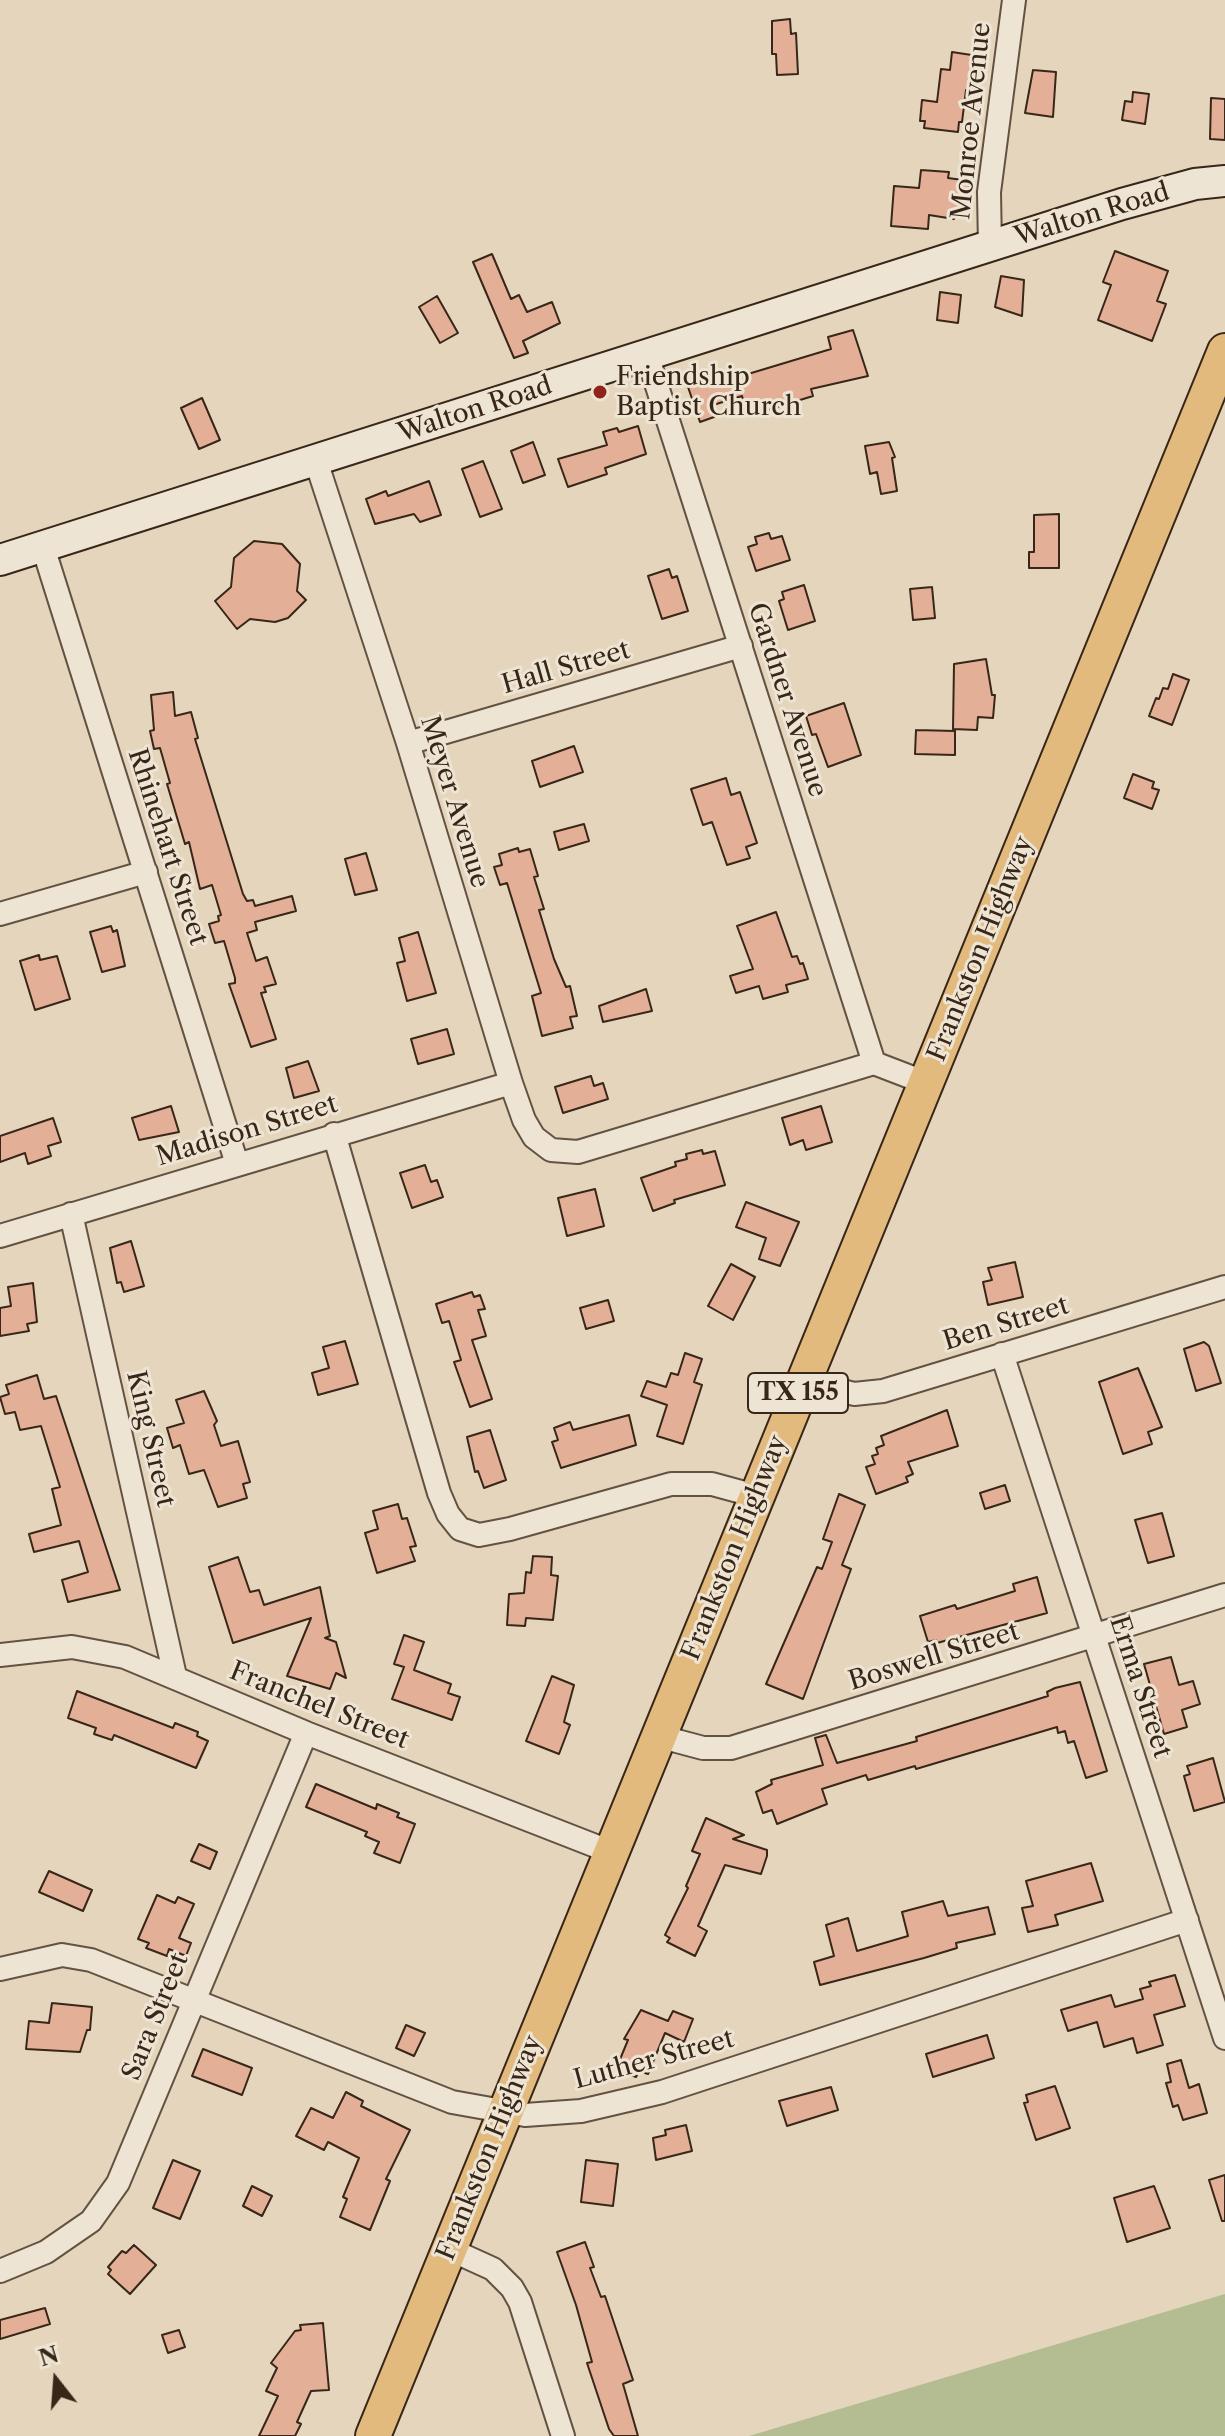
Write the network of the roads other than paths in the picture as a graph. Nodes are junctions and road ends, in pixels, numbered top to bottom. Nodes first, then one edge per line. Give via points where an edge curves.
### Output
1 (1014, 0) edge
2 (1225, 181) edge
3 (990, 247) junction
4 (1225, 351) edge
5 (647, 355) junction
6 (316, 461) junction
7 (43, 547) junction
8 (0, 560) edge
9 (741, 646) junction
10 (408, 743) junction
11 (146, 872) junction
12 (0, 914) edge
13 (874, 1063) junction
14 (511, 1083) junction
15 (926, 1083) junction
16 (334, 1134) junction
17 (237, 1164) junction
18 (71, 1214) junction
19 (0, 1236) edge
20 (1225, 1287) edge
21 (1002, 1354) junction
22 (803, 1380) junction
23 (756, 1496) junction
24 (1225, 1595) edge
25 (1094, 1637) junction
26 (0, 1655) edge
27 (175, 1676) junction
28 (306, 1733) junction
29 (658, 1736) junction
30 (611, 1852) junction
31 (1187, 1920) junction
32 (0, 1969) edge
33 (192, 1999) junction
34 (1221, 2012) edge
35 (1225, 2038) edge
36 (504, 2113) junction
37 (449, 2249) junction
38 (0, 2271) edge
39 (373, 2436) edge
40 (563, 2436) edge

1 - 3 street, Monroe Avenue via 989,192
2 - 3 street, Walton Road via 1122,204
3 - 5 street, Walton Road
4 - 15 main road, Frankston Highway / TX 155
5 - 6 street, Walton Road
5 - 9 street, Gardner Avenue
6 - 7 street, Walton Road
6 - 10 street, Meyer Avenue
7 - 8 street, Walton Road
7 - 11 street, Rhinehart Street
9 - 10 street, Hall Street
9 - 13 street, Gardner Avenue
10 - 14 street, Meyer Avenue
11 - 12 street
11 - 17 street, Rhinehart Street
13 - 14 street, Meyer Avenue via 578,1152 551,1150 529,1129
13 - 15 street
14 - 16 street, Madison Street
15 - 22 main road, Frankston Highway / TX 155
16 - 17 street, Madison Street
16 - 23 street via 439,1493 460,1529 479,1535 510,1529 671,1484 712,1484
17 - 18 street, Madison Street
18 - 19 street, Madison Street
18 - 27 street, King Street
20 - 21 street, Ben Street
21 - 22 street, Ben Street via 868,1394
21 - 25 street, Erma Street
22 - 23 main road, Frankston Highway / TX 155
23 - 29 main road, Frankston Highway / TX 155
24 - 25 street, Boswell Street
25 - 29 street, Boswell Street via 731,1748 703,1748
25 - 31 street, Erma Street
26 - 27 street, Franchel Street via 33,1648 100,1650
27 - 28 street, Franchel Street
28 - 30 street, Franchel Street
28 - 33 street, Sara Street
29 - 30 main road, Frankston Highway / TX 155
30 - 36 main road, Frankston Highway / TX 155
31 - 34 street, Erma Street
31 - 36 street, Luther Street via 662,2092 581,2111
32 - 33 street, Luther Street via 62,1955 91,1960
33 - 36 street, Luther Street via 452,2102
33 - 38 street, Sara Street via 118,2183 91,2221 46,2252
34 - 35 street, Erma Street
36 - 37 main road, Frankston Highway / TX 155
37 - 39 main road, Frankston Highway / TX 155
37 - 40 street via 493,2269 512,2288

